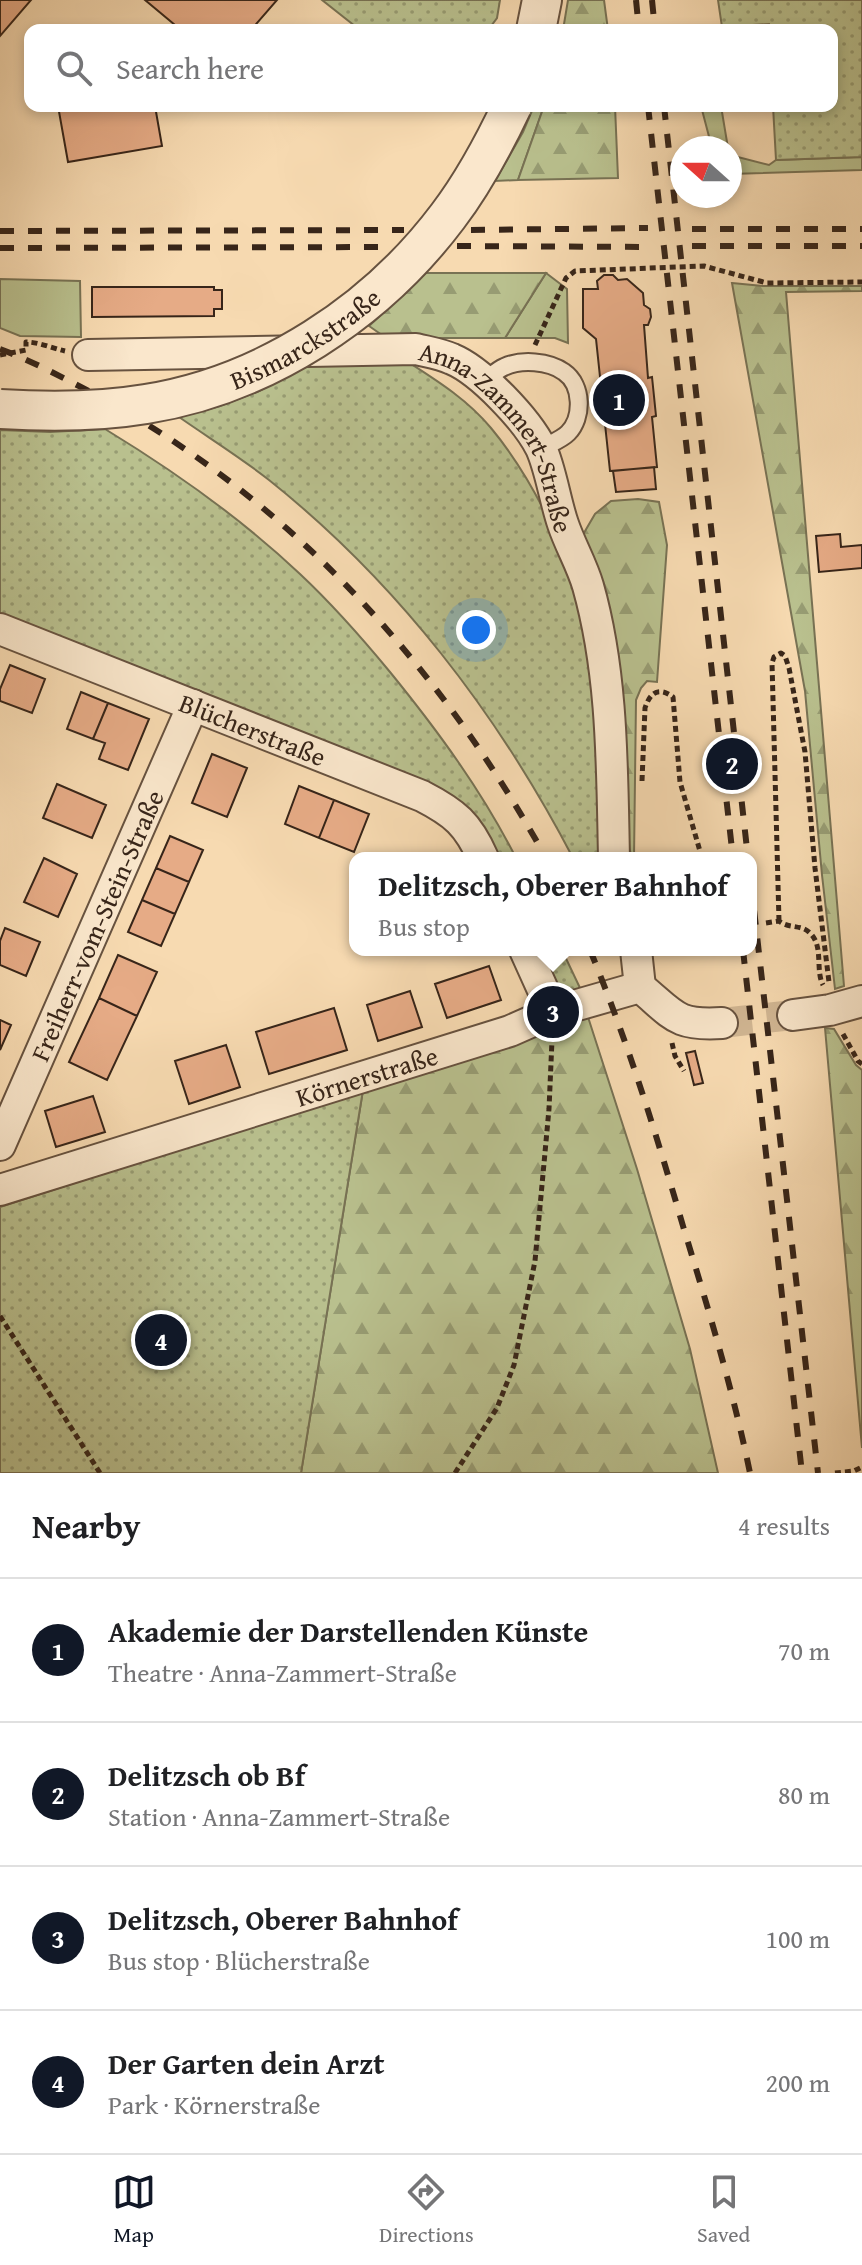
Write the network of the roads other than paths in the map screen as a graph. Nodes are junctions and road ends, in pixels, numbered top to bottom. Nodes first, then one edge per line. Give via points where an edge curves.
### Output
1 (542, 0) edge
2 (537, 24) edge
3 (509, 112) edge
4 (88, 355) dead end
5 (484, 381) junction
6 (0, 409) edge
7 (541, 449) junction
8 (0, 629) edge
9 (193, 705) junction
10 (480, 852) edge
11 (614, 852) edge
12 (528, 956) edge
13 (637, 956) edge
14 (640, 987) junction
15 (862, 1001) edge
16 (553, 1012) junction
17 (793, 1015) tunnel mouth
18 (722, 1023) tunnel mouth
19 (0, 1145) edge
20 (0, 1190) edge

1 - 2 street
3 - 6 street, Bismarckstraße, bridge via 467,190 424,246 363,305 306,344 245,375 148,404
4 - 5 street, Anna-Zammert-Straße via 416,349 453,359
5 - 7 street, Anna-Zammert-Straße
5 - 7 lane via 505,367 527,362 565,372 576,386 577,420 567,434
7 - 11 street, Anna-Zammert-Straße via 595,615 612,752
8 - 9 street, Blücherstraße
9 - 10 street, Blücherstraße via 446,808 461,820
9 - 19 street, Freiherr-vom-Stein-Straße
12 - 16 street
13 - 14 street
14 - 16 street, Körnerstraße
14 - 18 street via 683,1020
15 - 17 street via 830,1000
16 - 20 street, Körnerstraße via 510,1031

